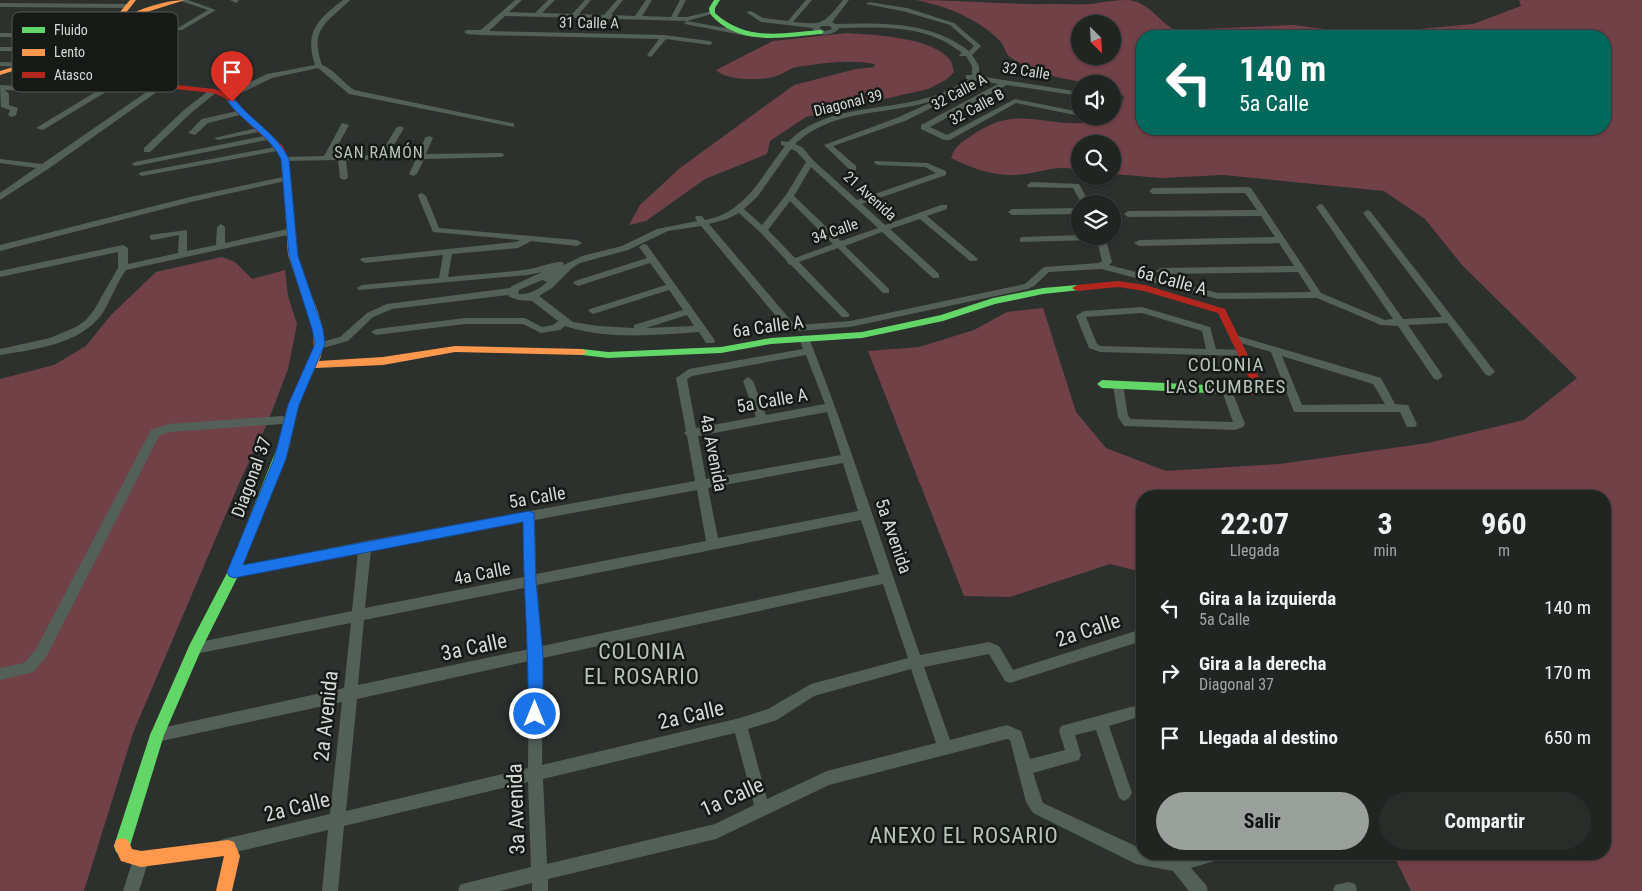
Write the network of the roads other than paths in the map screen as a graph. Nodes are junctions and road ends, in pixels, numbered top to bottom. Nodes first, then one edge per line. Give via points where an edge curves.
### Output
1 (85, 0) edge
2 (182, 0) edge
3 (347, 0) edge
4 (519, 0) edge
5 (552, 0) edge
6 (588, 0) edge
7 (620, 0) edge
8 (649, 0) edge
9 (683, 0) edge
10 (717, 0) edge
11 (725, 0) edge
12 (809, 0) edge
13 (846, 0) edge
14 (40, 3) edge
15 (869, 4) dead end
16 (0, 5) edge
17 (80, 6) junction
18 (764, 10) dead end
19 (128, 11) edge
20 (749, 12) dead end
21 (712, 13) junction
22 (502, 14) junction
23 (535, 16) junction
24 (573, 16) junction
25 (597, 17) junction
26 (606, 17) junction
27 (637, 18) junction
28 (758, 18) junction
29 (673, 19) junction
30 (791, 20) dead end
31 (826, 26) junction
32 (180, 29) dead end
33 (467, 32) dead end
34 (482, 33) junction
35 (588, 34) junction
36 (750, 35) junction
37 (664, 37) junction
38 (710, 43) dead end
39 (964, 55) junction
40 (650, 56) dead end
41 (319, 66) junction
42 (12, 69) edge
43 (0, 73) edge
44 (972, 77) junction
45 (1006, 82) junction
46 (178, 86) edge
47 (0, 87) edge
48 (214, 91) junction
49 (91, 92) edge
50 (96, 92) edge
51 (153, 92) edge
52 (1071, 93) edge
53 (228, 96) junction
54 (941, 101) dead end
55 (71, 102) dead end
56 (913, 103) junction
57 (922, 110) junction
58 (241, 112) junction
59 (1071, 112) edge
60 (12, 115) dead end
61 (345, 125) dead end
62 (511, 125) dead end
63 (40, 128) dead end
64 (400, 128) dead end
65 (192, 133) dead end
66 (265, 133) junction
67 (218, 138) dead end
68 (429, 138) dead end
69 (947, 138) joint
70 (786, 144) junction
71 (280, 148) junction
72 (147, 150) dead end
73 (501, 155) dead end
74 (421, 156) junction
75 (383, 157) junction
76 (327, 158) junction
77 (342, 158) junction
78 (285, 159) junction
79 (0, 161) edge
80 (810, 162) junction
81 (878, 163) dead end
82 (135, 164) dead end
83 (45, 167) junction
84 (853, 168) dead end
85 (142, 174) dead end
86 (413, 174) dead end
87 (287, 178) junction
88 (344, 178) dead end
89 (1031, 185) dead end
90 (1154, 191) dead end
91 (1081, 195) edge
92 (0, 196) edge
93 (422, 196) dead end
94 (790, 196) junction
95 (857, 203) junction
96 (944, 207) dead end
97 (1320, 207) dead end
98 (739, 209) junction
99 (1071, 211) edge
100 (1012, 212) dead end
101 (1263, 213) junction
102 (1366, 213) dead end
103 (1128, 214) dead end
104 (922, 216) junction
105 (701, 221) junction
106 (221, 227) dead end
107 (885, 228) junction
108 (763, 230) junction
109 (292, 231) junction
110 (153, 237) dead end
111 (531, 238) junction
112 (1071, 238) edge
113 (1023, 240) dead end
114 (1281, 240) junction
115 (577, 243) dead end
116 (1139, 243) dead end
117 (840, 244) junction
118 (1102, 245) edge
119 (220, 247) junction
120 (644, 247) dead end
121 (0, 248) edge
122 (448, 252) junction
123 (182, 255) junction
124 (652, 259) junction
125 (973, 259) dead end
126 (365, 260) dead end
127 (791, 262) junction
128 (559, 265) junction
129 (1101, 266) junction
130 (122, 268) junction
131 (1301, 269) junction
132 (1161, 270) dead end
133 (532, 271) junction
134 (514, 273) junction
135 (0, 274) edge
136 (936, 276) dead end
137 (541, 277) junction
138 (443, 279) junction
139 (578, 283) dead end
140 (549, 285) junction
141 (519, 286) junction
142 (671, 286) junction
143 (362, 288) dead end
144 (886, 291) dead end
145 (529, 296) junction
146 (1318, 296) junction
147 (594, 311) dead end
148 (689, 311) junction
149 (845, 315) dead end
150 (564, 320) junction
151 (1450, 320) junction
152 (1400, 322) junction
153 (701, 329) junction
154 (630, 330) junction
155 (376, 332) dead end
156 (804, 338) junction
157 (1235, 338) junction
158 (710, 341) dead end
159 (319, 346) junction
160 (1275, 350) junction
161 (809, 351) junction
162 (0, 352) edge
163 (1212, 352) junction
164 (1241, 353) junction
165 (311, 365) junction
166 (1490, 372) dead end
167 (689, 373) joint
168 (1438, 376) dead end
169 (748, 381) dead end
170 (1102, 384) dead end
171 (1118, 385) junction
172 (1227, 391) junction
173 (831, 407) junction
174 (1392, 408) junction
175 (762, 419) junction
176 (288, 422) junction
177 (1411, 424) dead end
178 (690, 433) junction
179 (848, 458) junction
180 (700, 484) junction
181 (865, 514) junction
182 (529, 516) junction
183 (713, 544) junction
184 (365, 546) junction
185 (234, 572) junction
186 (886, 578) junction
187 (530, 581) junction
188 (358, 615) junction
189 (1136, 637) edge
190 (195, 648) junction
191 (536, 655) junction
192 (916, 662) junction
193 (0, 674) edge
194 (350, 694) junction
195 (1136, 712) edge
196 (1100, 721) junction
197 (740, 725) junction
198 (158, 735) junction
199 (944, 747) junction
200 (1024, 768) junction
201 (535, 772) junction
202 (1124, 793) dead end
203 (762, 808) junction
204 (337, 820) junction
205 (224, 847) junction
206 (1136, 851) edge
207 (141, 859) junction
208 (1164, 860) edge
209 (1191, 860) edge
210 (1177, 864) junction
211 (539, 872) junction
212 (131, 891) edge
213 (224, 891) edge
214 (330, 891) edge
215 (466, 891) edge
216 (540, 891) edge
217 (1200, 891) edge

1 - 17 street
2 - 19 street
2 - 32 street via 213,10
3 - 41 street via 324,19 315,32 314,50
4 - 22 street
5 - 23 street
6 - 24 street
7 - 26 street
8 - 27 street
9 - 29 street
10 - 21 street
11 - 31 street via 721,11 724,17 742,28 778,31
12 - 30 street
13 - 31 street
14 - 16 street
14 - 17 street
15 - 39 street via 877,9 907,10 953,25 978,48
17 - 19 street
18 - 28 street
20 - 28 street
21 - 29 street via 687,20
21 - 36 street via 722,24
22 - 23 street
22 - 34 street
23 - 24 street
24 - 25 street
25 - 26 street
25 - 35 street
26 - 27 street
27 - 29 street
27 - 36 street via 682,22
28 - 31 street
31 - 36 street
31 - 39 street via 906,31
33 - 34 street, 31 Calle A
34 - 35 street, 31 Calle A
35 - 37 street, 31 Calle A
37 - 38 street, 31 Calle A
37 - 40 street
39 - 44 street
41 - 53 street via 270,76
41 - 62 street via 352,92
42 - 43 street
44 - 45 street, 32 Calle
44 - 56 street, Diagonal 39 via 950,93
44 - 70 street, Diagonal 39 via 938,92 815,120 797,128
45 - 52 street, 32 Calle
45 - 69 street, 32 Calle A via 924,126
46 - 48 street
47 - 60 street via 5,94 6,107 14,108
48 - 53 street
48 - 72 street
49 - 55 street
50 - 63 street
51 - 83 street
53 - 58 street
54 - 57 street
56 - 57 street
56 - 70 street, Diagonal 39 via 820,123
57 - 84 street via 828,145
58 - 65 street via 205,121
58 - 66 street
59 - 69 street, 32 Calle B via 1015,101
61 - 76 street
64 - 75 street
66 - 67 street
66 - 71 street
66 - 82 street
68 - 74 street
70 - 80 street, 21 Avenida via 799,149
70 - 98 street, Diagonal 39 via 757,190
70 - 105 street, Diagonal 39 via 734,204
71 - 78 street
71 - 85 street
73 - 74 street
74 - 75 street
74 - 86 street
75 - 77 street
76 - 77 street
76 - 78 street
77 - 88 street
78 - 87 street
79 - 83 street
80 - 94 street
80 - 95 street, 21 Avenida
81 - 95 street via 928,165 943,173
83 - 92 street
87 - 109 street
87 - 121 street
89 - 91 street via 1076,186
90 - 101 street via 1248,190
93 - 111 street via 436,230
94 - 108 street
94 - 117 street
95 - 107 street, 21 Avenida
96 - 104 street, 34 Calle
97 - 152 street
98 - 105 street, Diagonal 39 via 720,219
98 - 108 street
99 - 100 street
101 - 103 street
101 - 114 street
102 - 151 street
104 - 107 street, 34 Calle
104 - 125 street
105 - 128 street, Diagonal 39 via 660,225 619,243 584,250
105 - 129 street via 789,325 797,328 850,324 1028,286 1047,269
105 - 140 street, Diagonal 39 via 667,229 623,248 588,256 567,268
106 - 119 street
107 - 117 street, 34 Calle
107 - 136 street, 21 Avenida
108 - 127 street
109 - 119 street
109 - 159 street via 293,256 318,329
110 - 123 street via 184,232
111 - 115 street
111 - 122 street via 518,246
112 - 113 street
114 - 116 street
114 - 131 street
117 - 127 street, 34 Calle
117 - 144 street
118 - 129 street via 1106,262
119 - 123 street
120 - 124 street
122 - 126 street
122 - 138 street
123 - 130 street
124 - 139 street
124 - 142 street
127 - 149 street
128 - 133 street
128 - 137 street, Diagonal 39
129 - 146 street via 1218,296
130 - 135 street via 123,248
130 - 162 street via 97,314 80,328 45,342
131 - 132 street
131 - 146 street
133 - 134 street
133 - 141 street
134 - 138 street
134 - 141 street via 521,279
137 - 140 street via 550,278
137 - 141 street, Diagonal 39
138 - 143 street
140 - 145 street, Diagonal 39
140 - 150 street
141 - 145 street via 516,296
141 - 159 street via 390,306 370,315 344,339
142 - 147 street
142 - 148 street
145 - 150 street via 538,298
146 - 152 street via 1384,323
148 - 153 street
148 - 154 street
150 - 154 street via 584,328
150 - 155 street via 556,328 541,330 525,321 465,321
151 - 152 street
151 - 166 street
152 - 168 street
153 - 154 street via 669,332
153 - 158 street
156 - 157 street, 6a Calle A via 862,335 943,318 993,301 1043,291 1118,284 1145,288 1222,311
156 - 161 street, 5a Avenida
156 - 165 street, 6a Calle A via 721,350 647,355 465,348 383,361
157 - 160 street
157 - 164 street
159 - 165 street, Diagonal 37
160 - 174 street via 1377,381
160 - 174 street via 1298,409
161 - 167 street
161 - 173 street, 5a Avenida
163 - 163 street via 1100,349 1094,346 1081,316 1142,310 1206,329
163 - 164 street
164 - 172 street via 1262,392
165 - 176 street, Diagonal 37
167 - 178 street, 4a Avenida via 681,378
169 - 175 street
170 - 171 street
171 - 172 street
171 - 172 street via 1123,417 1128,422 1235,426 1239,424
173 - 175 street, 5a Calle A
173 - 179 street, 5a Avenida
174 - 177 street via 1404,408
175 - 178 street, 5a Calle A
176 - 185 street, Diagonal 37 via 280,459
176 - 193 street via 169,428 155,433 41,653 28,668
178 - 180 street, 4a Avenida
179 - 180 street, 5a Calle
179 - 181 street, 5a Avenida
180 - 182 street, 5a Calle
180 - 183 street, 4a Avenida
181 - 183 street, 4a Calle
181 - 186 street, 5a Avenida
182 - 184 street, 5a Calle
182 - 187 street, 3a Avenida
183 - 187 street, 4a Calle
184 - 185 street, 5a Calle
184 - 188 street, 2a Avenida
185 - 190 street, Diagonal 37
186 - 191 street, 3a Calle
186 - 192 street, 5a Avenida
187 - 188 street, 4a Calle
187 - 191 street, 3a Avenida
188 - 190 street, 4a Calle
188 - 194 street, 2a Avenida
189 - 192 street, 2a Calle via 1010,677 992,648
190 - 198 street, Diagonal 37
191 - 194 street, 3a Calle
191 - 201 street, 3a Avenida
192 - 197 street, 2a Calle via 811,690 772,714
192 - 199 street, 5a Avenida
194 - 198 street, 3a Calle
194 - 204 street, 2a Avenida
195 - 196 street
196 - 200 street via 1066,731 1074,755
196 - 202 street
197 - 201 street, 2a Calle
197 - 203 street
198 - 207 street, Diagonal 37 via 122,846 127,855
199 - 200 street, 1a Calle via 1013,733
199 - 203 street, 1a Calle via 828,778
200 - 206 street via 1038,808
201 - 204 street, 2a Calle
201 - 211 street, 3a Avenida
203 - 211 street, 1a Calle via 716,831
204 - 205 street, 2a Calle
204 - 214 street, 2a Avenida
205 - 207 street
205 - 213 street via 231,850 232,856
207 - 212 street
208 - 210 street
209 - 210 street
210 - 217 street
211 - 215 street, 1a Calle
211 - 216 street, 3a Avenida

